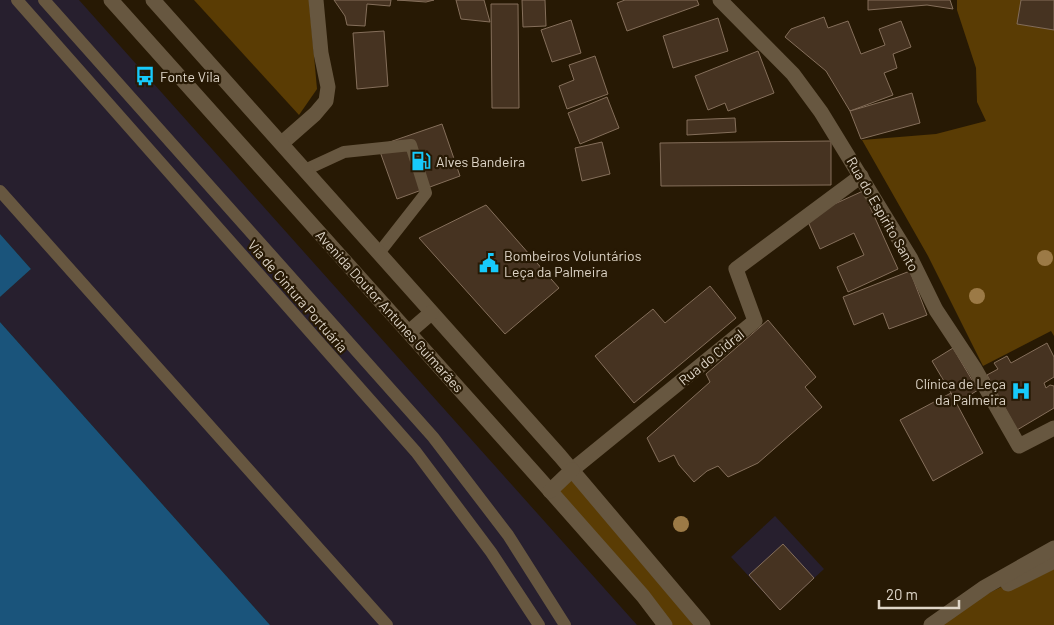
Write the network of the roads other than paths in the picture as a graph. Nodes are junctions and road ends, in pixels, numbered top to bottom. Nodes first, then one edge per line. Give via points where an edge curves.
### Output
1 (17, 0) edge
2 (44, 0) edge
3 (111, 0) edge
4 (153, 0) edge
5 (316, 0) edge
6 (720, 0) edge
7 (282, 143) junction
8 (305, 170) junction
9 (861, 176) junction
10 (0, 191) edge
11 (379, 253) junction
12 (431, 313) junction
13 (410, 332) junction
14 (1054, 428) edge
15 (572, 470) junction
16 (550, 490) junction
17 (1054, 548) edge
18 (1054, 561) edge
19 (948, 613) junction
20 (387, 625) edge
21 (539, 625) edge
22 (565, 625) edge
23 (665, 625) edge
24 (703, 625) edge
25 (931, 625) edge

1 - 21 lane, Via de Cintura Portuária via 416,452
2 - 22 lane, Via de Cintura Portuária via 433,437 508,535
3 - 13 main road, Avenida Doutor Antunes Guimarães
4 - 7 main road
5 - 7 main road via 328,87 326,100
6 - 9 main road, Rua do Espírito Santo via 793,74
7 - 8 main road
8 - 11 main road
8 - 11 lane via 344,152 411,145 426,192
9 - 14 main road, Rua do Espírito Santo via 911,259 936,310 975,369 1019,446
9 - 15 main road, Rua do Cidral via 736,269 755,321
10 - 20 lane
11 - 12 main road
12 - 13 main road
12 - 15 main road
13 - 16 main road, Avenida Doutor Antunes Guimarães
15 - 16 main road
15 - 24 main road
16 - 23 main road, Avenida Doutor Antunes Guimarães
17 - 19 main road via 985,586
18 - 19 main road
19 - 25 main road

